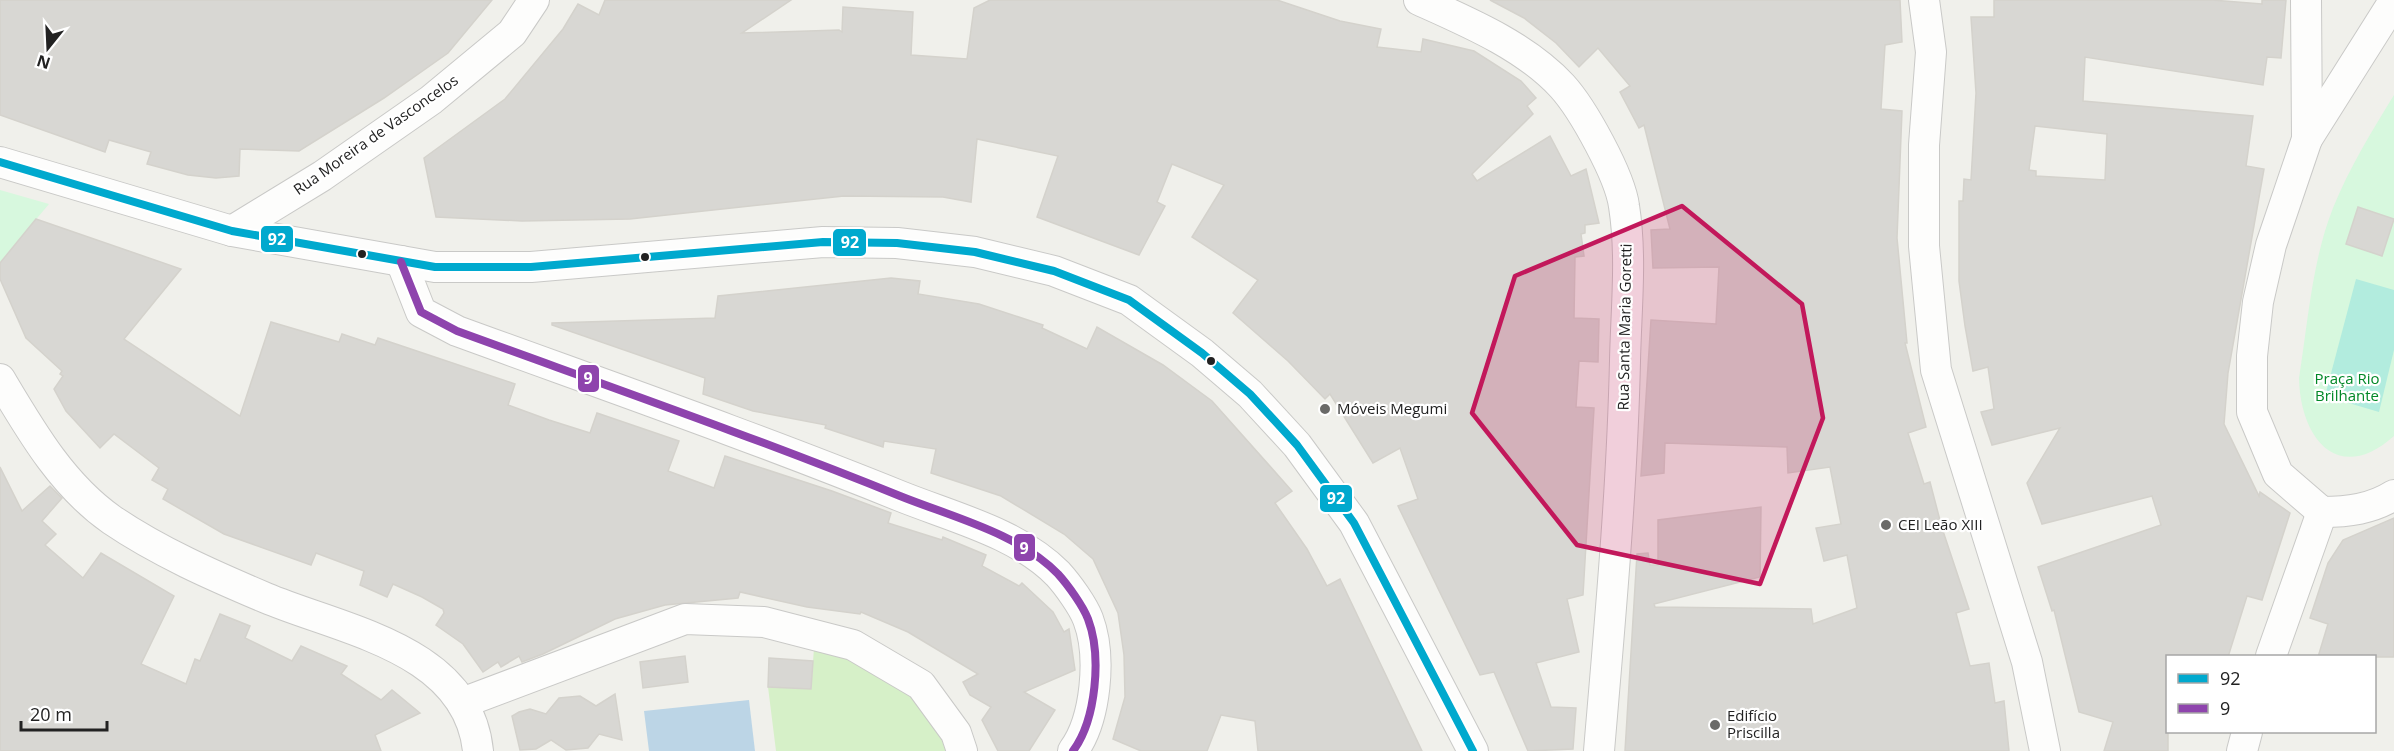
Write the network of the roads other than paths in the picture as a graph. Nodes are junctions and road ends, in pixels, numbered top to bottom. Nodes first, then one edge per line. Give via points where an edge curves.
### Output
1 (534, 0) edge
2 (1419, 0) edge
3 (1924, 0) edge
4 (2306, 0) edge
5 (2394, 1) edge
6 (2307, 139) junction
7 (0, 162) edge
8 (232, 231) junction
9 (401, 261) junction
10 (0, 379) edge
11 (2394, 495) edge
12 (2322, 512) junction
13 (2272, 655) edge
14 (462, 703) junction
15 (2247, 733) edge
16 (478, 751) edge
17 (962, 751) edge
18 (1073, 751) edge
19 (1473, 751) edge
20 (1599, 751) edge
21 (2045, 751) edge
22 (2242, 751) edge

1 - 8 street, Rua Moreira de Vasconcelos via 512,33 430,100 322,176
2 - 20 street, Rua Santa Maria Goretti via 1470,22 1535,62 1563,87 1599,141 1624,204 1628,246 1622,476
3 - 21 street via 1932,52 1924,145 1924,246 1936,370 2027,662
4 - 6 street
5 - 6 street
6 - 12 street via 2288,190 2258,302 2252,356 2252,412 2278,474
7 - 8 street
8 - 9 street
9 - 18 street via 421,312 457,331 841,472 998,535 1038,558 1059,575 1088,619 1096,661 1095,691
9 - 19 street via 435,267 531,267 824,242 897,243 975,252 1054,271 1129,300 1242,387 1297,445 1354,523
10 - 14 street via 44,449 80,495 111,519 142,539 268,599 376,637 446,682
11 - 12 street via 2373,506
12 - 13 street
14 - 16 street via 476,734
14 - 17 street via 685,620 764,622 853,645 921,685 956,733
15 - 22 street

